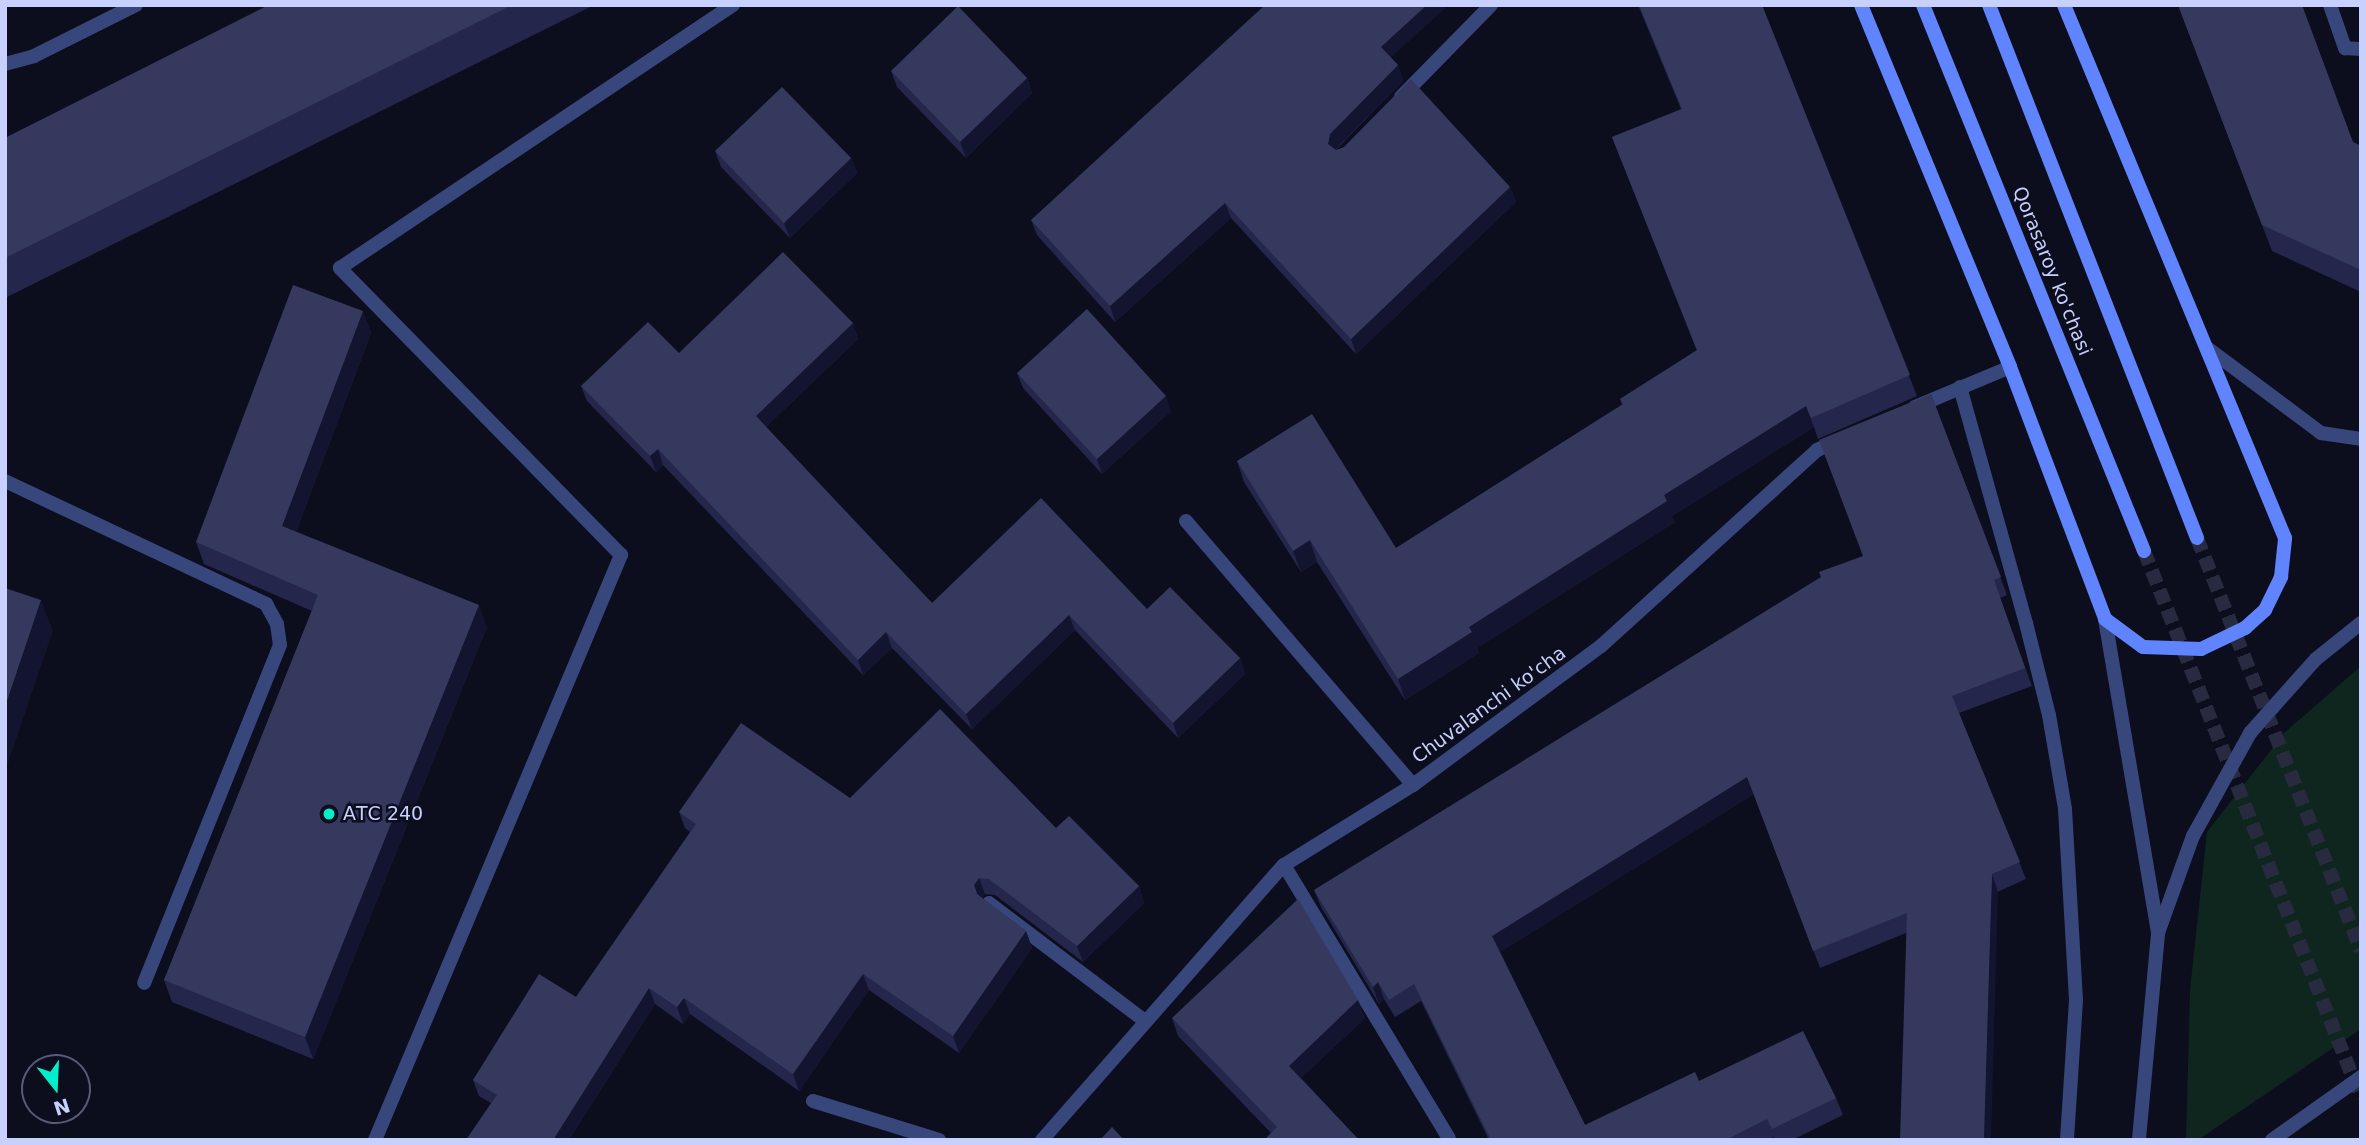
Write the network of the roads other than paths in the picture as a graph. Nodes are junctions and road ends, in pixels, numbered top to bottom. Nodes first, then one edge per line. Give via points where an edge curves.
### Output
1 (136, 5) edge
2 (733, 5) edge
3 (1491, 5) edge
4 (1861, 5) edge
5 (1923, 5) edge
6 (1989, 5) edge
7 (2064, 5) edge
8 (2330, 5) edge
9 (2361, 49) edge
10 (5, 64) edge
11 (1389, 109) edge
12 (2206, 347) junction
13 (2010, 367) junction
14 (1960, 387) junction
15 (1901, 413) edge
16 (1853, 434) edge
17 (2361, 439) edge
18 (5, 481) edge
19 (1186, 521) dead end
20 (2197, 538) tunnel mouth
21 (2144, 551) tunnel mouth
22 (2105, 619) junction
23 (2361, 623) edge
24 (1413, 785) junction
25 (1284, 865) junction
26 (989, 902) edge
27 (2158, 934) junction
28 (144, 983) dead end
29 (1145, 1021) junction
30 (2361, 1077) edge
31 (813, 1101) dead end
32 (1449, 1138) dead end
33 (375, 1140) edge
34 (939, 1140) edge
35 (1042, 1140) edge
36 (2067, 1140) edge
37 (2139, 1140) edge
38 (2272, 1140) edge

1 - 10 street via 34,56
2 - 33 street via 340,268 621,555
3 - 11 street
4 - 13 main road
5 - 21 main road, Qorasaroy ko'chasi
6 - 20 main road, Qorasaroy ko'chasi
7 - 12 main road
8 - 9 street via 2345,48
12 - 17 street via 2320,433
12 - 22 main road via 2285,538 2281,577 2255,621 2201,649 2143,647
13 - 14 street
13 - 22 main road
14 - 15 street
14 - 36 street via 2049,715 2065,809 2076,1000
16 - 24 street, Chuvalanchi ko'cha via 1817,450 1601,646
18 - 28 street via 266,604 277,624 280,645
19 - 24 street
22 - 27 street
23 - 27 street via 2316,659 2250,733 2193,836
24 - 25 street, Chuvalanchi ko'cha
25 - 29 street, Chuvalanchi ko'cha
25 - 32 street
26 - 29 street
27 - 37 street
29 - 35 street, Chuvalanchi ko'cha
30 - 38 street
31 - 34 street

